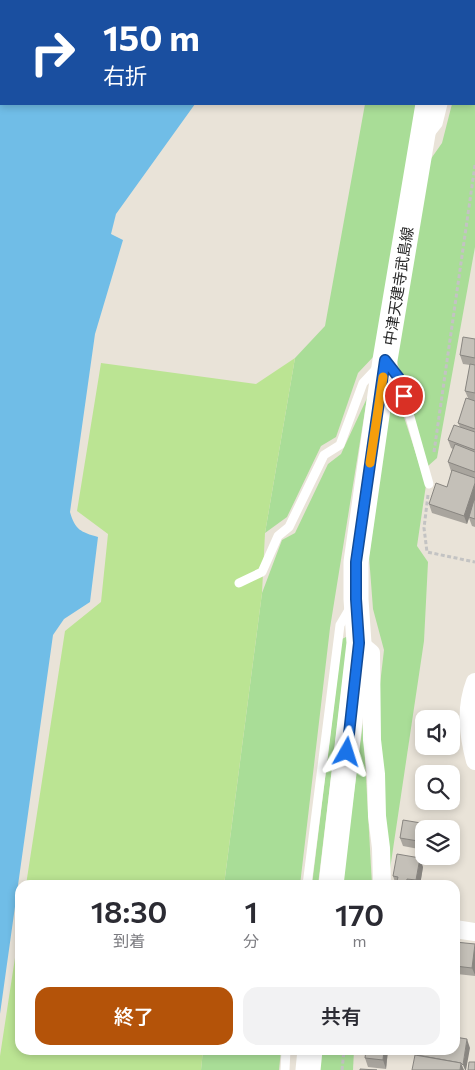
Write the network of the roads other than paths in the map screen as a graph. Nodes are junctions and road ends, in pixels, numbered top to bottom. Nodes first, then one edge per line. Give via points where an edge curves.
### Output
1 (428, 105) edge
2 (443, 105) edge
3 (420, 146) junction
4 (385, 360) junction
5 (429, 484) road end
6 (238, 583) dead end
7 (356, 599) junction
8 (359, 643) junction
9 (475, 682) edge
10 (475, 761) edge
11 (308, 880) edge
12 (332, 880) edge
13 (382, 880) edge
14 (460, 930) edge
15 (475, 932) edge
16 (286, 1055) edge
17 (310, 1055) edge
18 (285, 1070) edge
19 (308, 1070) edge

1 - 3 main road, 中津天建寺武島線
2 - 3 lane via 438,124
3 - 4 main road, 中津天建寺武島線
4 - 5 lane via 399,378
4 - 6 lane via 363,383 340,445 324,455 289,527 278,536 262,572
4 - 7 main road, 中津天建寺武島線 via 356,562
7 - 8 main road, 中津天建寺武島線
7 - 11 lane via 340,625
8 - 12 main road, 中津天建寺武島線
8 - 13 street via 371,653 372,740
9 - 10 street via 468,713
14 - 15 street
16 - 18 lane
17 - 19 main road

